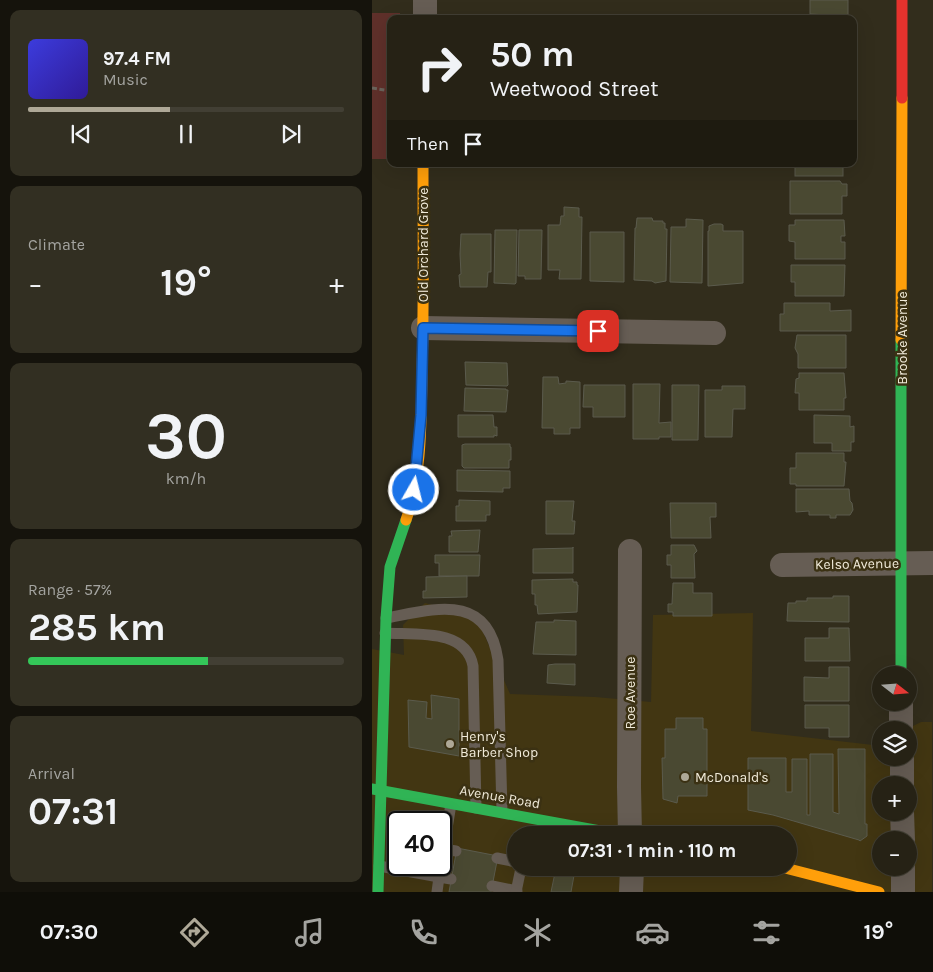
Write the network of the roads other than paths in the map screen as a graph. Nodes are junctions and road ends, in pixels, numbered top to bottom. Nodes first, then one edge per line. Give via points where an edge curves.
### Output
1 (425, 0) edge
2 (902, 0) edge
3 (425, 15) edge
4 (423, 167) edge
5 (423, 328) junction
6 (714, 333) dead end
7 (630, 551) dead end
8 (932, 563) edge
9 (903, 564) junction
10 (782, 565) dead end
11 (386, 618) junction
12 (385, 633) junction
13 (901, 666) edge
14 (376, 790) edge
15 (451, 804) junction
16 (476, 808) junction
17 (450, 811) edge
18 (502, 812) junction
19 (560, 826) edge
20 (630, 826) edge
21 (452, 850) edge
22 (456, 851) dead end
23 (497, 858) dead end
24 (507, 860) edge
25 (378, 866) junction
26 (797, 871) edge
27 (519, 876) edge
28 (632, 876) edge
29 (903, 876) edge
30 (439, 877) junction
31 (451, 879) dead end
32 (492, 886) dead end
33 (516, 891) edge
34 (378, 892) edge
35 (437, 892) edge
36 (631, 892) edge
37 (879, 892) edge
38 (903, 892) edge

1 - 3 street
2 - 9 street, Brooke Avenue
4 - 5 street, Old Orchard Grove
5 - 6 street
5 - 11 street, Old Orchard Grove via 418,466 410,508 390,567
7 - 20 street, Roe Avenue
8 - 9 street, Kelso Avenue
9 - 10 street, Kelso Avenue
9 - 13 street, Brooke Avenue
11 - 12 street, Old Orchard Grove
11 - 18 lane via 443,609 470,614 488,628 498,660
12 - 14 street, Old Orchard Grove
12 - 16 lane via 452,639 463,646 472,658
14 - 15 street, Avenue Road
14 - 25 street, Old Orchard Grove
15 - 16 street, Avenue Road
15 - 17 lane
16 - 18 street, Avenue Road
18 - 19 street, Avenue Road
21 - 22 lane
23 - 24 lane
25 - 30 lane
25 - 34 street, Old Orchard Grove
26 - 37 street
27 - 33 lane
28 - 36 street
29 - 38 street
30 - 31 lane
30 - 35 lane
32 - 33 lane

